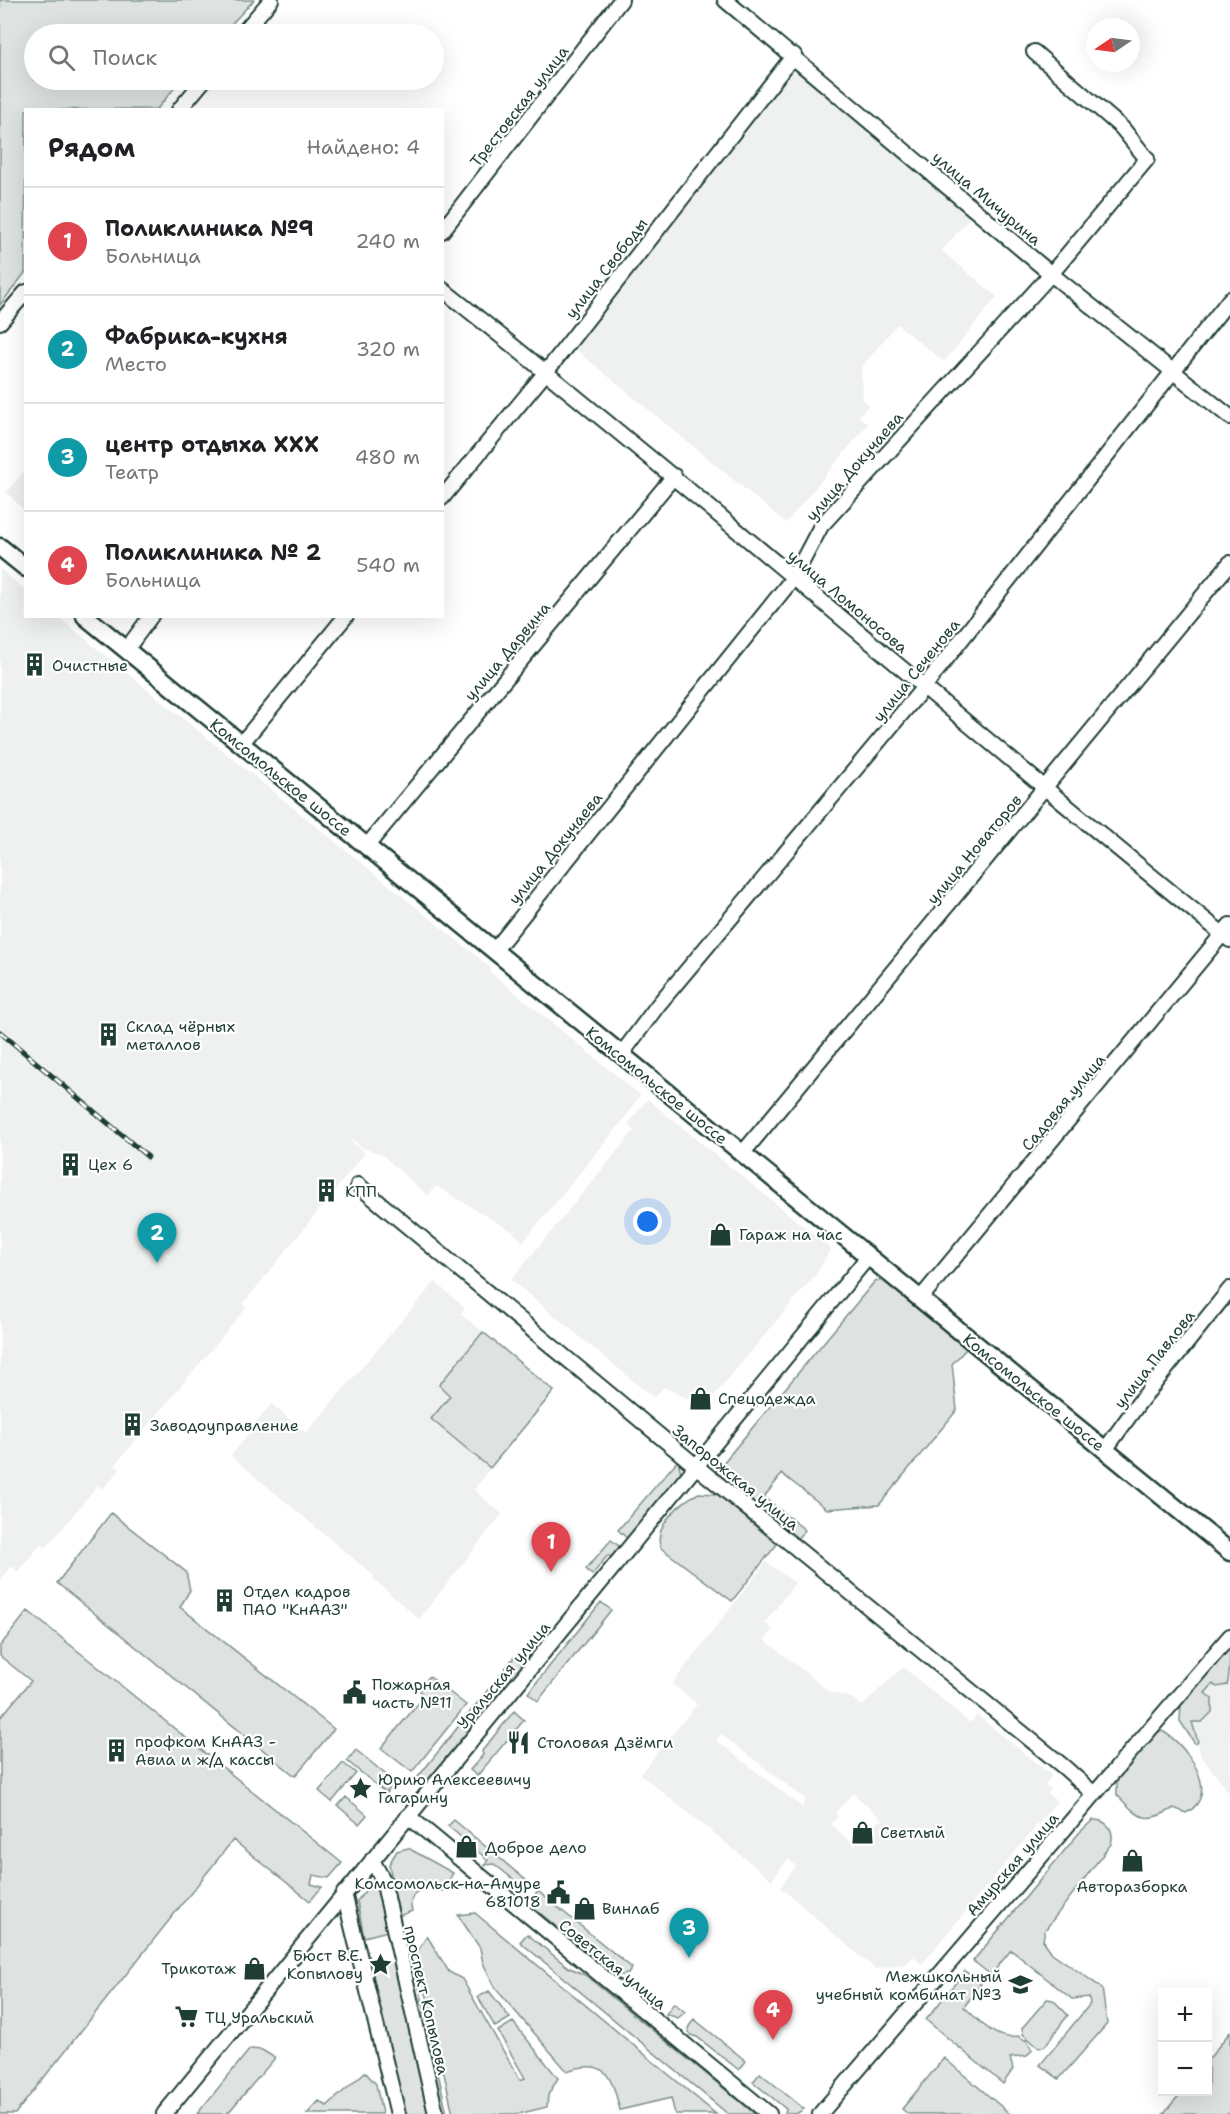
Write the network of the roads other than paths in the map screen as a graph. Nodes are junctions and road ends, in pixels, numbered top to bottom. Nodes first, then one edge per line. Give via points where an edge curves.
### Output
1 (271, 0) edge
2 (621, 0) edge
3 (725, 0) edge
4 (251, 24) edge
5 (1034, 52) dead end
6 (794, 55) junction
7 (196, 90) edge
8 (181, 108) edge
9 (444, 228) edge
10 (1051, 274) junction
11 (444, 291) edge
12 (24, 294) edge
13 (1230, 299) edge
14 (0, 322) edge
15 (1173, 370) junction
16 (546, 372) junction
17 (1230, 417) edge
18 (674, 476) junction
19 (444, 496) edge
20 (0, 547) edge
21 (1230, 563) edge
22 (24, 566) edge
23 (794, 577) junction
24 (87, 618) edge
25 (150, 618) edge
26 (344, 618) edge
27 (126, 650) junction
28 (924, 687) junction
29 (241, 744) junction
30 (1045, 789) junction
31 (366, 847) junction
32 (1228, 933) edge
33 (494, 951) junction
34 (621, 1055) junction
35 (742, 1154) junction
36 (358, 1185) dead end
37 (868, 1257) junction
38 (1230, 1289) edge
39 (920, 1299) junction
40 (1105, 1450) junction
41 (697, 1467) junction
42 (1230, 1552) edge
43 (1230, 1636) edge
44 (1094, 1794) junction
45 (408, 1816) junction
46 (372, 1860) junction
47 (344, 1893) junction
48 (164, 2114) edge
49 (398, 2114) edge
50 (436, 2114) edge
51 (769, 2114) edge
52 (820, 2114) edge

1 - 4 street
2 - 9 street, Трестовская улица
3 - 6 street, улица Мичурина
5 - 10 street, улица Докучаева via 1122,128 1147,159
6 - 10 street, улица Мичурина
6 - 16 street, улица Свободы
7 - 8 street
10 - 15 street, улица Мичурина
10 - 23 street, улица Докучаева via 821,526
11 - 16 street, улица Ломоносова
12 - 14 street
13 - 15 street, улица Сеченова
15 - 17 street, улица Мичурина
15 - 28 street, улица Сеченова
16 - 18 street, улица Ломоносова
16 - 19 street, улица Свободы
18 - 23 street, улица Ломоносова
18 - 31 street, улица Дарвина
20 - 22 main road
21 - 30 street, улица Новаторов
23 - 28 street, улица Ломоносова
23 - 33 street, улица Докучаева
24 - 27 main road, Комсомольское шоссе
25 - 27 street
26 - 29 street
27 - 29 main road, Комсомольское шоссе
28 - 30 street, улица Ломоносова
28 - 34 street, улица Сеченова via 658,1005
29 - 31 main road, Комсомольское шоссе
30 - 32 street, улица Ломоносова
30 - 35 street, улица Новаторов
31 - 33 main road, Комсомольское шоссе
32 - 39 street, Садовая улица
33 - 34 main road, Комсомольское шоссе
34 - 35 main road, Комсомольское шоссе
35 - 37 main road, Комсомольское шоссе
36 - 41 street, Запорожская улица
37 - 39 main road, Комсомольское шоссе
37 - 41 street, Уральская улица
38 - 40 street, улица Павлова
39 - 40 main road, Комсомольское шоссе
40 - 42 main road, Комсомольское шоссе
41 - 44 street, Запорожская улица
41 - 45 street, Уральская улица
43 - 44 street, Амурская улица
44 - 52 street, Амурская улица
45 - 46 street, Уральская улица
45 - 51 street, Советская улица
46 - 47 street, Уральская улица
46 - 50 street, проспект Копылова via 383,1880
47 - 48 street, Уральская улица
47 - 49 street

